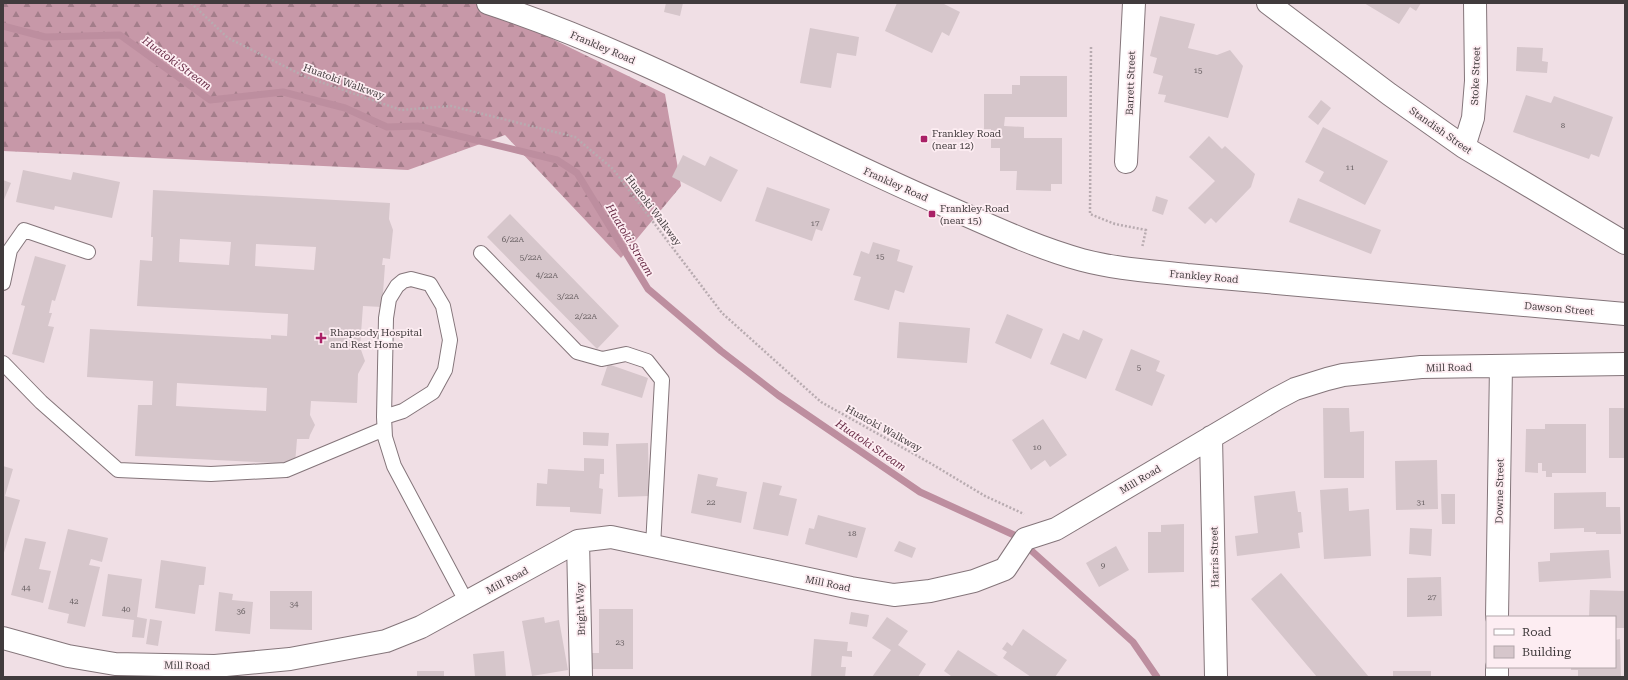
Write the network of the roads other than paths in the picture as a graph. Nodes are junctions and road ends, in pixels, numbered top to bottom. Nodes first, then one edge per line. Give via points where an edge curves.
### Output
1 (488, 3) edge
2 (1134, 3) edge
3 (1268, 3) edge
4 (1475, 3) edge
5 (1464, 147) junction
6 (1126, 162) dead end
7 (1625, 243) edge
8 (88, 252) dead end
9 (481, 253) dead end
10 (3, 283) edge
11 (1494, 303) joint
12 (1625, 314) edge
13 (3, 363) edge
14 (1625, 364) edge
15 (1501, 366) junction
16 (384, 423) junction
17 (1212, 437) junction
18 (578, 541) junction
19 (653, 546) junction
20 (466, 601) junction
21 (1497, 616) edge
22 (3, 638) edge
23 (1216, 676) edge
24 (582, 677) edge

1 - 11 street, Frankley Road via 611,49 878,176 1015,236 1082,260 1138,270
2 - 6 street, Barrett Street
3 - 5 street, Standish Street
4 - 5 street, Stoke Street via 1476,81 1473,118
5 - 7 street, Standish Street
8 - 10 lane via 24,230 10,250
9 - 19 lane via 577,352 602,359 626,354 647,361 662,380
11 - 12 street, Dawson Street
13 - 16 lane via 41,402 118,470 210,474 286,470
14 - 15 street, Mill Road
15 - 17 street, Mill Road via 1421,367 1343,375 1295,389
15 - 21 street, Downe Street
16 - 16 lane via 433,392 445,370 450,340 442,306 430,284 403,281 389,299 386,318
16 - 20 lane via 385,437 394,466
17 - 19 street, Mill Road via 1048,532 1025,540 1005,569 974,581 930,591 894,595
17 - 23 street, Harris Street
18 - 19 street, Mill Road via 611,537
18 - 20 street, Mill Road
18 - 24 street, Bright Way
20 - 22 street, Mill Road via 422,627 386,641 290,659 215,666 115,664 68,656

